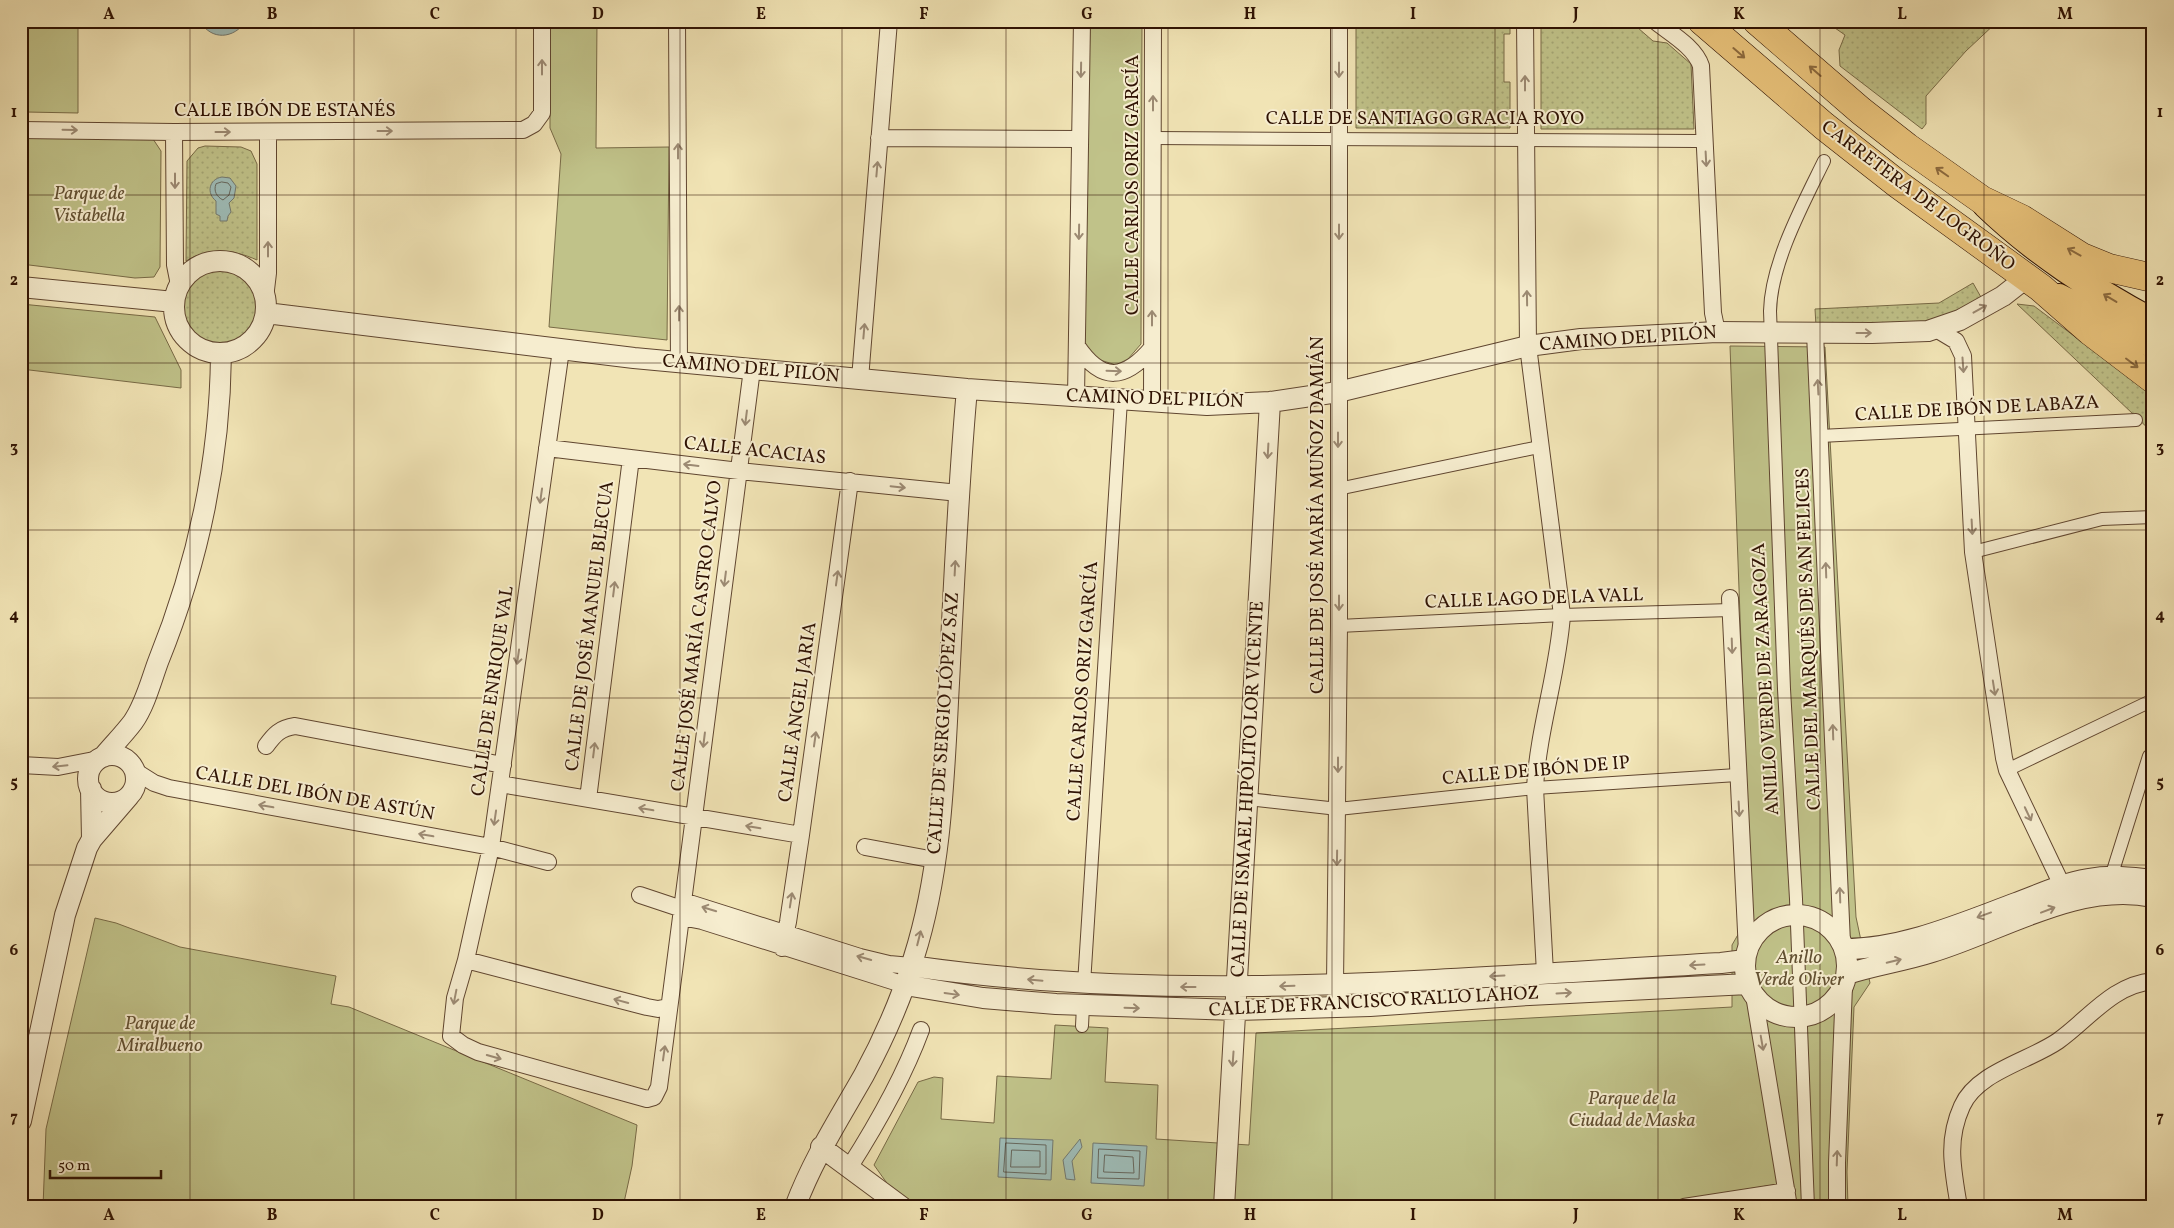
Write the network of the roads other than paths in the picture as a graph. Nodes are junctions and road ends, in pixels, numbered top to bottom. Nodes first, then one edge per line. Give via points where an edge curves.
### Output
1 (542, 21) edge
2 (677, 21) edge
3 (888, 21) edge
4 (1082, 21) edge
5 (1153, 21) edge
6 (1339, 21) edge
7 (1524, 21) edge
8 (1655, 21) edge
9 (1702, 21) edge
10 (1757, 21) edge
11 (21, 130) edge
12 (174, 132) junction
13 (268, 132) junction
14 (879, 138) junction
15 (1153, 138) junction
16 (1080, 139) junction
17 (1339, 139) junction
18 (1524, 140) junction
19 (1697, 141) dead end
20 (1824, 161) dead end
21 (1982, 200) junction
22 (2153, 278) edge
23 (2033, 283) junction
24 (21, 286) edge
25 (177, 293) junction
26 (266, 306) junction
27 (2153, 322) edge
28 (1936, 329) junction
29 (1717, 332) junction
30 (1770, 332) junction
31 (1815, 333) junction
32 (2153, 344) edge
33 (1077, 346) junction
34 (1528, 346) junction
35 (1152, 348) junction
36 (561, 350) junction
37 (221, 354) junction
38 (679, 362) junction
39 (752, 369) junction
40 (860, 379) junction
41 (2153, 379) edge
42 (968, 389) junction
43 (1338, 392) junction
44 (1076, 397) junction
45 (1121, 400) junction
46 (1152, 402) junction
47 (1270, 402) junction
48 (2136, 420) dead end
49 (1967, 428) junction
50 (1820, 436) junction
51 (1539, 447) junction
52 (548, 448) junction
53 (631, 458) junction
54 (739, 471) junction
55 (850, 481) junction
56 (1338, 489) junction
57 (958, 493) junction
58 (2153, 517) edge
59 (1973, 552) junction
60 (1730, 604) joint
61 (1562, 615) junction
62 (1339, 626) junction
63 (2153, 700) edge
64 (134, 721) junction
65 (266, 746) dead end
66 (2149, 756) dead end
67 (101, 758) junction
68 (21, 765) edge
69 (503, 765) junction
70 (135, 770) junction
71 (2007, 770) junction
72 (1737, 775) junction
73 (500, 784) junction
74 (1535, 788) junction
75 (91, 789) junction
76 (129, 796) junction
77 (588, 799) junction
78 (1248, 799) junction
79 (1338, 810) junction
80 (694, 817) junction
81 (802, 835) junction
82 (92, 839) junction
83 (492, 847) junction
84 (865, 847) dead end
85 (935, 860) junction
86 (548, 862) dead end
87 (2111, 877) junction
88 (2153, 880) edge
89 (2062, 885) junction
90 (640, 895) dead end
91 (2153, 898) edge
92 (2079, 899) junction
93 (682, 909) junction
94 (1797, 915) junction
95 (784, 941) junction
96 (1843, 946) junction
97 (1746, 956) junction
98 (466, 960) junction
99 (1545, 973) junction
100 (908, 975) junction
101 (1845, 980) junction
102 (2153, 981) edge
103 (1084, 984) junction
104 (1335, 984) junction
105 (1236, 987) junction
106 (1751, 990) junction
107 (668, 1006) junction
108 (1083, 1006) junction
109 (1344, 1006) junction
110 (1236, 1010) junction
111 (1799, 1017) junction
112 (1082, 1026) dead end
113 (920, 1030) dead end
114 (452, 1036) joint
115 (22, 1109) edge
116 (821, 1147) junction
117 (849, 1168) junction
118 (1788, 1199) edge
119 (795, 1207) edge
120 (902, 1207) edge
121 (1224, 1207) edge
122 (1684, 1207) edge
123 (1808, 1207) edge
124 (1837, 1207) edge
125 (1959, 1207) edge

13 -> 1 street, CALLE IBÓN DE ESTANÉS via 522,130 534,124 542,113
38 -> 2 street
3 - 14 street
4 -> 16 street
15 -> 5 street, CALLE CARLOS ORIZ GARCÍA
6 -> 17 street, CALLE DE JOSÉ MARÍA MUÑOZ DAMIÁN
18 -> 7 street
8 -> 29 street via 1699,61 1713,313
9 -> 23 highway, CARRETERA DE LOGROÑO via 1824,126
21 -> 10 highway, CARRETERA DE LOGROÑO via 1876,123
11 -> 12 street, CALLE IBÓN DE ESTANÉS
12 -> 13 street, CALLE IBÓN DE ESTANÉS
12 -> 25 street
26 -> 13 street
14 - 16 street
40 -> 14 street
15 - 17 street, CALLE DE SANTIAGO GRACIA ROYO
35 -> 15 street, CALLE CARLOS ORIZ GARCÍA
16 -> 33 street
17 - 18 street, CALLE DE SANTIAGO GRACIA ROYO
17 -> 43 street, CALLE DE JOSÉ MARÍA MUÑOZ DAMIÁN
18 - 19 street, CALLE DE SANTIAGO GRACIA ROYO
34 -> 18 street
20 - 30 street, ANILLO VERDE DE ZARAGOZA via 1780,259 1770,301
22 -> 21 highway via 2109,268 2082,257
27 -> 21 main road, CARRETERA DE LOGROÑO via 2085,283 2016,234
28 -> 23 street, CAMINO DEL PILÓN
23 - 32 main road, CARRETERA DE LOGROÑO
23 -> 41 highway
24 - 25 street
25 - 26 street via 188,274 200,266 227,262 252,274 260,285
25 - 37 street via 175,318 181,332 191,344 205,352
26 - 36 street, CAMINO DEL PILÓN
26 - 37 street via 263,326 256,337 234,352
31 -> 28 street, CAMINO DEL PILÓN
28 -> 49 street via 1956,341 1962,350
29 - 30 street, CAMINO DEL PILÓN
29 - 34 street, CAMINO DEL PILÓN via 1581,339
30 - 31 street, CAMINO DEL PILÓN
30 - 94 street, ANILLO VERDE DE ZARAGOZA via 1784,689
50 -> 31 street, CALLE DEL MARQUÉS DE SAN FELICES
33 -> 35 street via 1091,365 1109,372 1128,370
33 - 44 street
34 - 43 street, CAMINO DEL PILÓN
34 - 51 street
35 - 46 street, CALLE CARLOS ORIZ GARCÍA
36 - 38 street, CAMINO DEL PILÓN
36 - 52 street, CALLE DE ENRIQUE VAL
37 - 64 street via 216,440 199,540 168,639
38 - 39 street, CAMINO DEL PILÓN
39 - 40 street, CAMINO DEL PILÓN
39 -> 54 street, CALLE JOSÉ MARÍA CASTRO CALVO
40 - 42 street, CAMINO DEL PILÓN
42 - 44 street, CAMINO DEL PILÓN
42 - 57 street, CALLE DE SERGIO LÓPEZ SAZ
43 - 47 street, CAMINO DEL PILÓN
43 -> 56 street, CALLE DE JOSÉ MARÍA MUÑOZ DAMIÁN
44 - 45 street, CAMINO DEL PILÓN
45 - 46 street, CAMINO DEL PILÓN
45 - 103 street, CALLE CARLOS ORIZ GARCÍA
46 - 47 street, CAMINO DEL PILÓN via 1206,405
47 -> 78 street, CALLE DE ISMAEL HIPÓLITO LOR VICENTE
48 - 49 street, CALLE DE IBÓN DE LABAZA
49 - 50 street, CALLE DE IBÓN DE LABAZA
49 -> 59 street
96 -> 50 street, CALLE DEL MARQUÉS DE SAN FELICES
51 - 56 street
51 - 61 street
52 - 53 street, CALLE ACACIAS
52 -> 69 street, CALLE DE ENRIQUE VAL
54 -> 53 street, CALLE ACACIAS
77 -> 53 street, CALLE DE JOSÉ MANUEL BLECUA
54 - 55 street, CALLE ACACIAS
54 -> 80 street, CALLE JOSÉ MARÍA CASTRO CALVO
55 -> 57 street, CALLE ACACIAS
81 -> 55 street, CALLE ÁNGEL JARIA
56 -> 62 street, CALLE DE JOSÉ MARÍA MUÑOZ DAMIÁN
85 -> 57 street, CALLE DE SERGIO LÓPEZ SAZ via 944,780
58 - 59 street via 2102,519
59 -> 71 street
60 - 61 street, CALLE LAGO DE LA VALL
60 -> 72 street
61 - 62 street, CALLE LAGO DE LA VALL
61 - 74 street
62 -> 79 street, CALLE DE JOSÉ MARÍA MUÑOZ DAMIÁN
63 - 71 street
64 - 67 street
64 - 70 street
65 - 69 street via 274,734 285,727 295,726
66 - 87 street
67 -> 68 street via 58,767
67 - 70 street via 118,755
67 - 75 street via 88,776
69 - 73 street, CALLE DE ENRIQUE VAL
70 - 76 street via 136,784
83 -> 70 street, CALLE DEL IBÓN DE ASTÚN via 190,792 154,783
71 -> 89 street
72 - 74 street, CALLE DE IBÓN DE IP
72 -> 97 street
73 - 77 street
73 -> 83 street, CALLE DE ENRIQUE VAL
74 - 79 street, CALLE DE IBÓN DE IP
74 - 99 street
75 - 76 street via 105,802 118,802
75 - 82 street
76 - 82 street
80 -> 77 street
78 - 79 street, CALLE DE IBÓN DE IP
78 - 105 street, CALLE DE ISMAEL HIPÓLITO LOR VICENTE
79 -> 104 street, CALLE DE JOSÉ MARÍA MUÑOZ DAMIÁN
81 -> 80 street
80 - 93 street, CALLE JOSÉ MARÍA CASTRO CALVO
95 -> 81 street, CALLE ÁNGEL JARIA
82 - 115 street via 65,916
83 - 86 street
83 - 98 street, CALLE DE ENRIQUE VAL
84 - 85 street
100 -> 85 street, CALLE DE SERGIO LÓPEZ SAZ via 926,911
87 - 88 street
87 - 89 street via 2089,878
89 - 92 street
89 -> 96 street via 1916,937 1871,947
90 - 93 street, CALLE DE FRANCISCO RALLO LAHOZ
91 - 92 street via 2120,894
101 -> 92 street via 1931,953
93 - 95 street, CALLE DE FRANCISCO RALLO LAHOZ
93 - 107 street, CALLE JOSÉ MARÍA CASTRO CALVO
94 - 96 street via 1823,923
94 - 97 street via 1771,922 1756,935
94 - 111 street, ANILLO VERDE DE ZARAGOZA
95 - 100 street, CALLE DE FRANCISCO RALLO LAHOZ
96 - 101 street via 1847,962
97 -> 99 street, CALLE DE FRANCISCO RALLO LAHOZ via 1721,963
97 - 106 street via 1745,972
107 -> 98 street via 647,1008
98 -> 114 street, CALLE DE ENRIQUE VAL via 455,998
99 -> 104 street, CALLE DE FRANCISCO RALLO LAHOZ
103 -> 100 street, CALLE DE FRANCISCO RALLO LAHOZ via 993,976
100 -> 108 street, CALLE DE FRANCISCO RALLO LAHOZ via 983,998
100 - 116 street, CALLE DE SERGIO LÓPEZ SAZ via 871,1060
101 - 111 street via 1837,998 1827,1007 1815,1014
124 -> 101 street
102 - 125 street via 2137,982 2118,992 2058,1041 1979,1084 1963,1104 1952,1132 1951,1157
105 -> 103 street, CALLE DE FRANCISCO RALLO LAHOZ
104 -> 105 street, CALLE DE FRANCISCO RALLO LAHOZ
104 - 109 street, CALLE DE JOSÉ MARÍA MUÑOZ DAMIÁN
105 - 110 street, CALLE DE ISMAEL HIPÓLITO LOR VICENTE
109 -> 106 street, CALLE DE FRANCISCO RALLO LAHOZ
106 - 111 street via 1766,1008 1782,1015
106 -> 118 street
114 -> 107 street, CALLE JOSÉ MARÍA CASTRO CALVO via 478,1052 647,1099 658,1091
108 -> 110 street, CALLE DE FRANCISCO RALLO LAHOZ
108 - 112 street
109 - 110 street, CALLE DE FRANCISCO RALLO LAHOZ
110 -> 121 street, CALLE DE ISMAEL HIPÓLITO LOR VICENTE
111 - 123 street, ANILLO VERDE DE ZARAGOZA
113 - 117 street via 891,1097
116 - 117 street
116 - 119 street, CALLE DE SERGIO LÓPEZ SAZ
117 - 120 street
118 - 122 street

